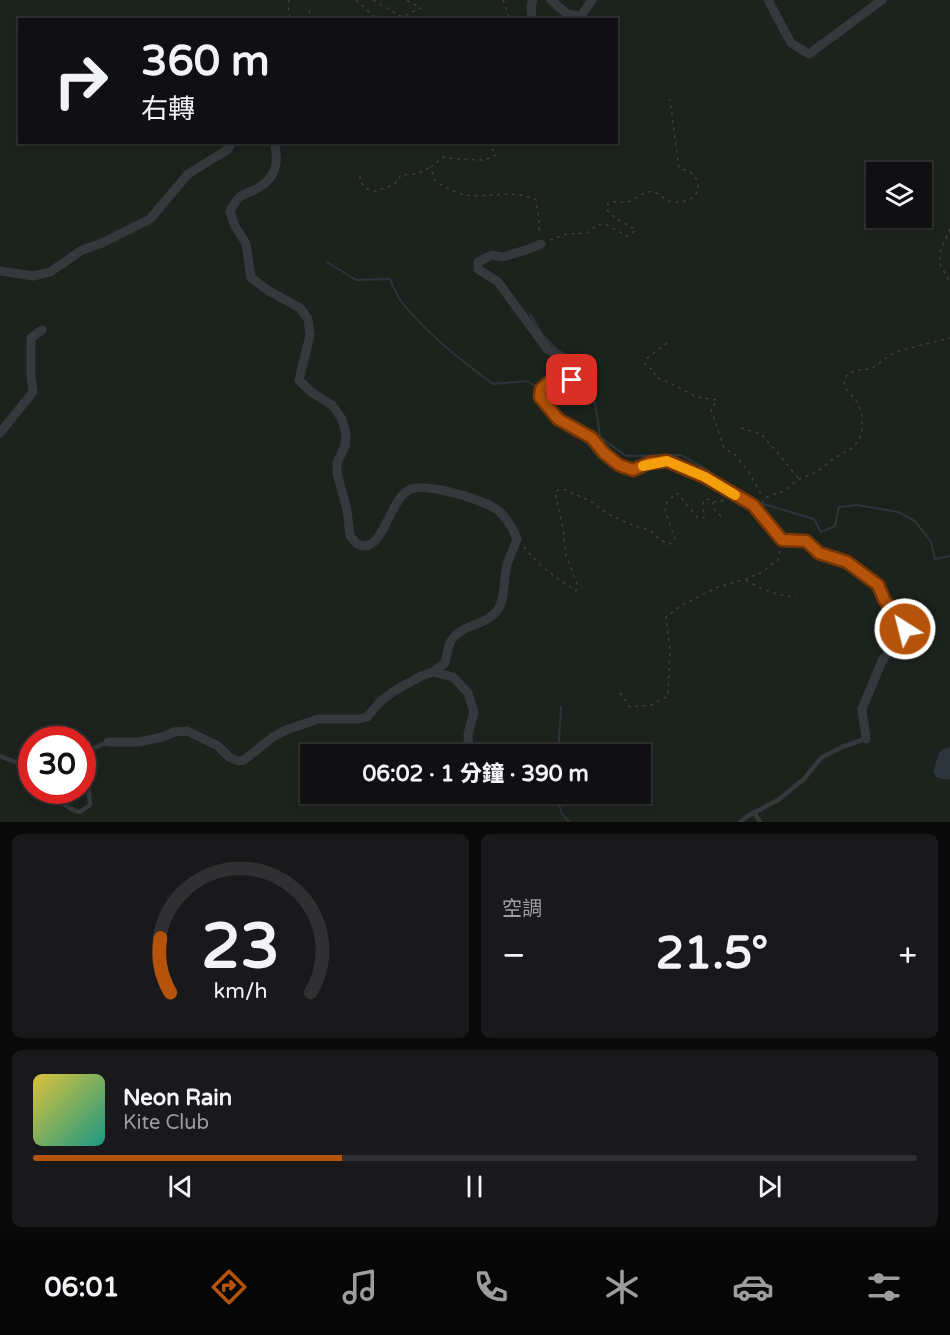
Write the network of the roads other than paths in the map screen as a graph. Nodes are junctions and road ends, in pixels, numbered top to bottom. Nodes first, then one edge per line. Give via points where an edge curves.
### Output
1 (533, 0) edge
2 (551, 0) edge
3 (592, 0) edge
4 (768, 0) edge
5 (882, 0) edge
6 (532, 18) edge
7 (231, 144) edge
8 (274, 144) edge
9 (541, 244) road end
10 (0, 271) edge
11 (42, 330) dead end
12 (0, 433) edge
13 (433, 672) junction
14 (866, 739) joint
15 (108, 742) joint
16 (468, 744) edge
17 (96, 746) edge
18 (0, 756) edge
19 (18, 763) edge
20 (64, 804) edge
21 (90, 804) edge
22 (754, 812) junction
23 (740, 822) edge
24 (760, 822) edge

1 - 6 street
2 - 3 street via 567,14 581,16
4 - 5 street via 791,43 809,54
7 - 10 street via 188,174 150,219 82,250 50,272 33,276
8 - 13 street via 276,168 268,181 239,197 230,212 246,244 251,278 300,308 308,319 310,335 299,381 332,405 342,419 345,446 337,473 350,536 357,544 366,546 377,540 402,496 409,489 422,487 483,502 512,525 517,539 496,612 458,633 450,642 445,663
9 - 14 street via 502,257 492,255 478,262 478,269 498,282 548,350 561,356 574,371 572,380 550,381 541,389 540,397 558,419 592,438 619,465 633,470 667,461 705,477 753,505 782,540 806,541 819,553 847,562 878,585 890,608 905,621 905,629 882,661 862,709
11 - 12 street via 31,338 33,392
13 - 15 street via 394,692 367,717 318,720 286,730 244,760 229,757 187,731 139,742
13 - 16 street via 453,677 468,693 474,712
14 - 22 lane via 820,758 804,779 778,800
15 - 17 lane
18 - 19 lane
20 - 21 lane via 80,812
22 - 23 lane
22 - 24 lane

